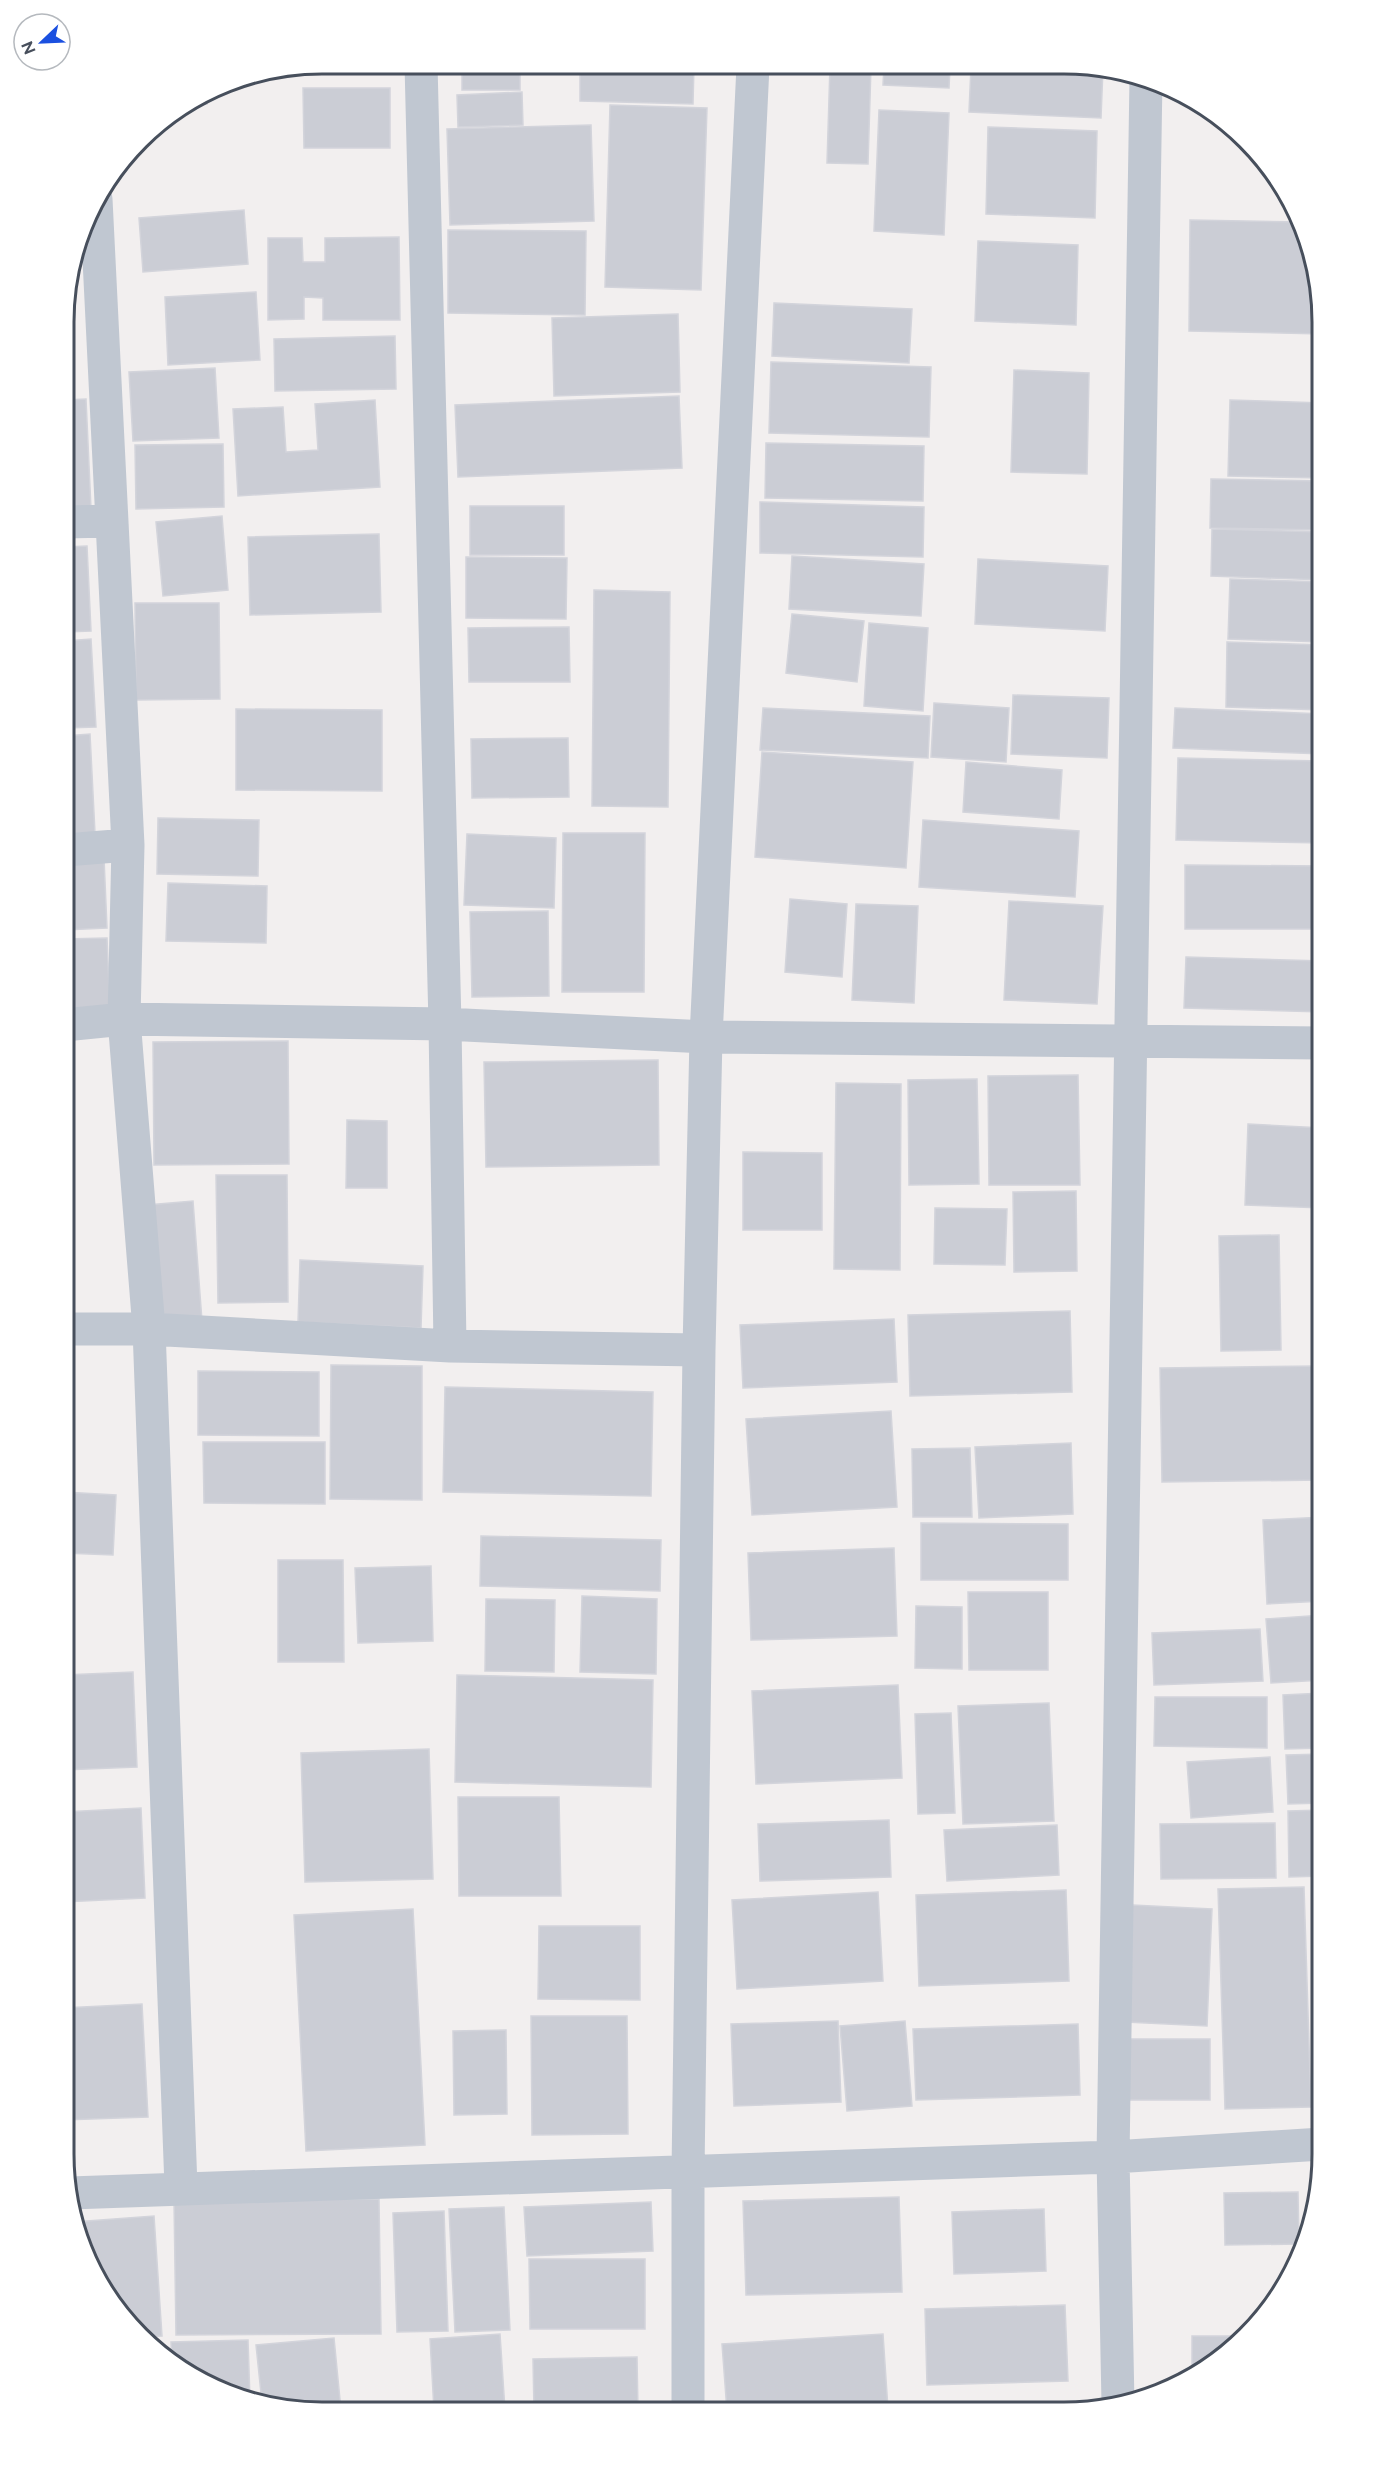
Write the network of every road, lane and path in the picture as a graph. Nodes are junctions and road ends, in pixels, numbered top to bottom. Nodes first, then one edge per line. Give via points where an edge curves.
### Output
1 (421, 74) edge
2 (753, 74) edge
3 (1146, 88) edge
4 (97, 216) edge
5 (110, 521) junction
6 (74, 522) edge
7 (128, 845) junction
8 (74, 849) edge
9 (124, 1019) junction
10 (74, 1023) edge
11 (445, 1024) junction
12 (706, 1037) junction
13 (1131, 1039) junction
14 (1312, 1043) edge
15 (74, 1329) edge
16 (149, 1329) junction
17 (450, 1346) junction
18 (699, 1350) junction
19 (1312, 2145) edge
20 (1113, 2157) junction
21 (688, 2173) junction
22 (181, 2187) junction
23 (77, 2193) edge
24 (1119, 2396) edge
25 (688, 2402) edge

1 - 11 street
2 - 12 street
3 - 13 street
4 - 5 street
5 - 6 street
5 - 7 street
7 - 8 street
7 - 9 street
9 - 10 street
9 - 11 street
9 - 16 street
11 - 12 street
11 - 17 street
12 - 13 street
12 - 18 street
13 - 14 street
13 - 20 street
15 - 16 street
16 - 17 street
16 - 22 street
17 - 18 street
18 - 21 street
19 - 20 street
20 - 21 street
20 - 24 street
21 - 22 street
21 - 25 street
22 - 23 street

